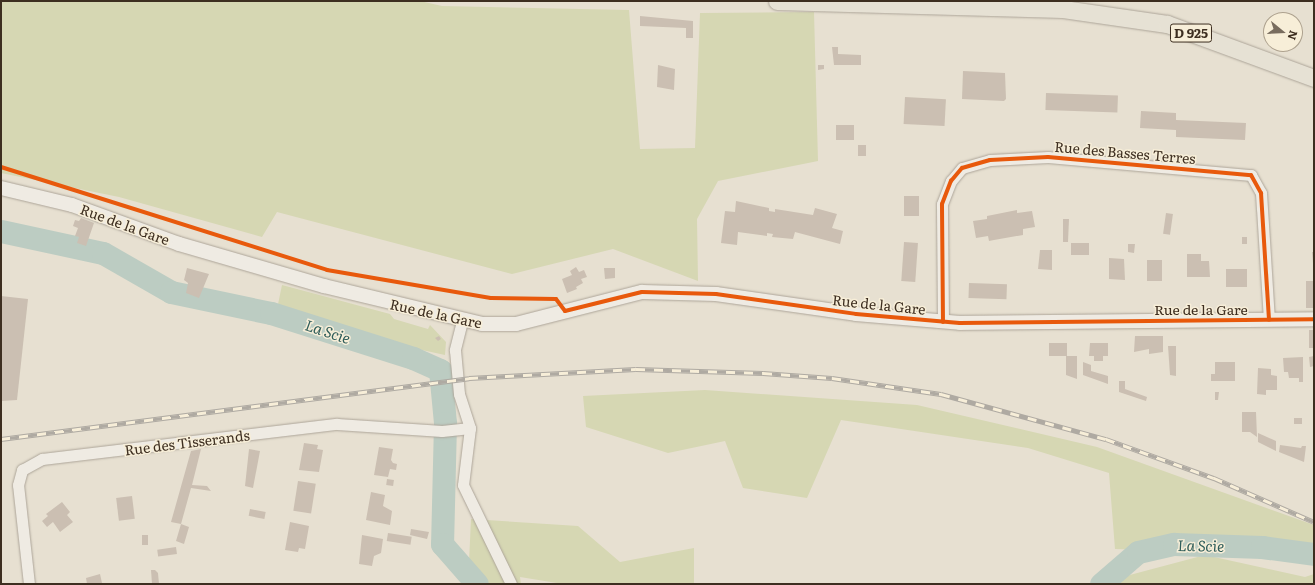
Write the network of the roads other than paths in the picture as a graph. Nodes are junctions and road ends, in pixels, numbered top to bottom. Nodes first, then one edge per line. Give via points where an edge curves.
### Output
1 (777, 1) edge
2 (1314, 78) edge
3 (1, 188) edge
4 (1314, 319) edge
5 (1269, 320) junction
6 (462, 322) junction
7 (943, 322) junction
8 (466, 429) junction
9 (30, 584) edge
10 (511, 584) edge

1 - 2 main road, D 925 via 1063,9 1167,24
3 - 6 street, Rue de la Gare via 72,205 179,244 309,282
4 - 5 street, Rue de la Gare
5 - 7 street, Rue de la Gare
5 - 7 street, Rue des Basses Terres via 1262,193 1251,175 1048,157 990,160 962,168 951,181 942,204
6 - 7 street, Rue de la Gare via 516,324 642,292 716,294 856,314
6 - 8 street via 455,350 459,394
8 - 9 street, Rue des Tisserands via 442,431 337,424 42,459 22,470 18,486
8 - 10 street via 463,485

